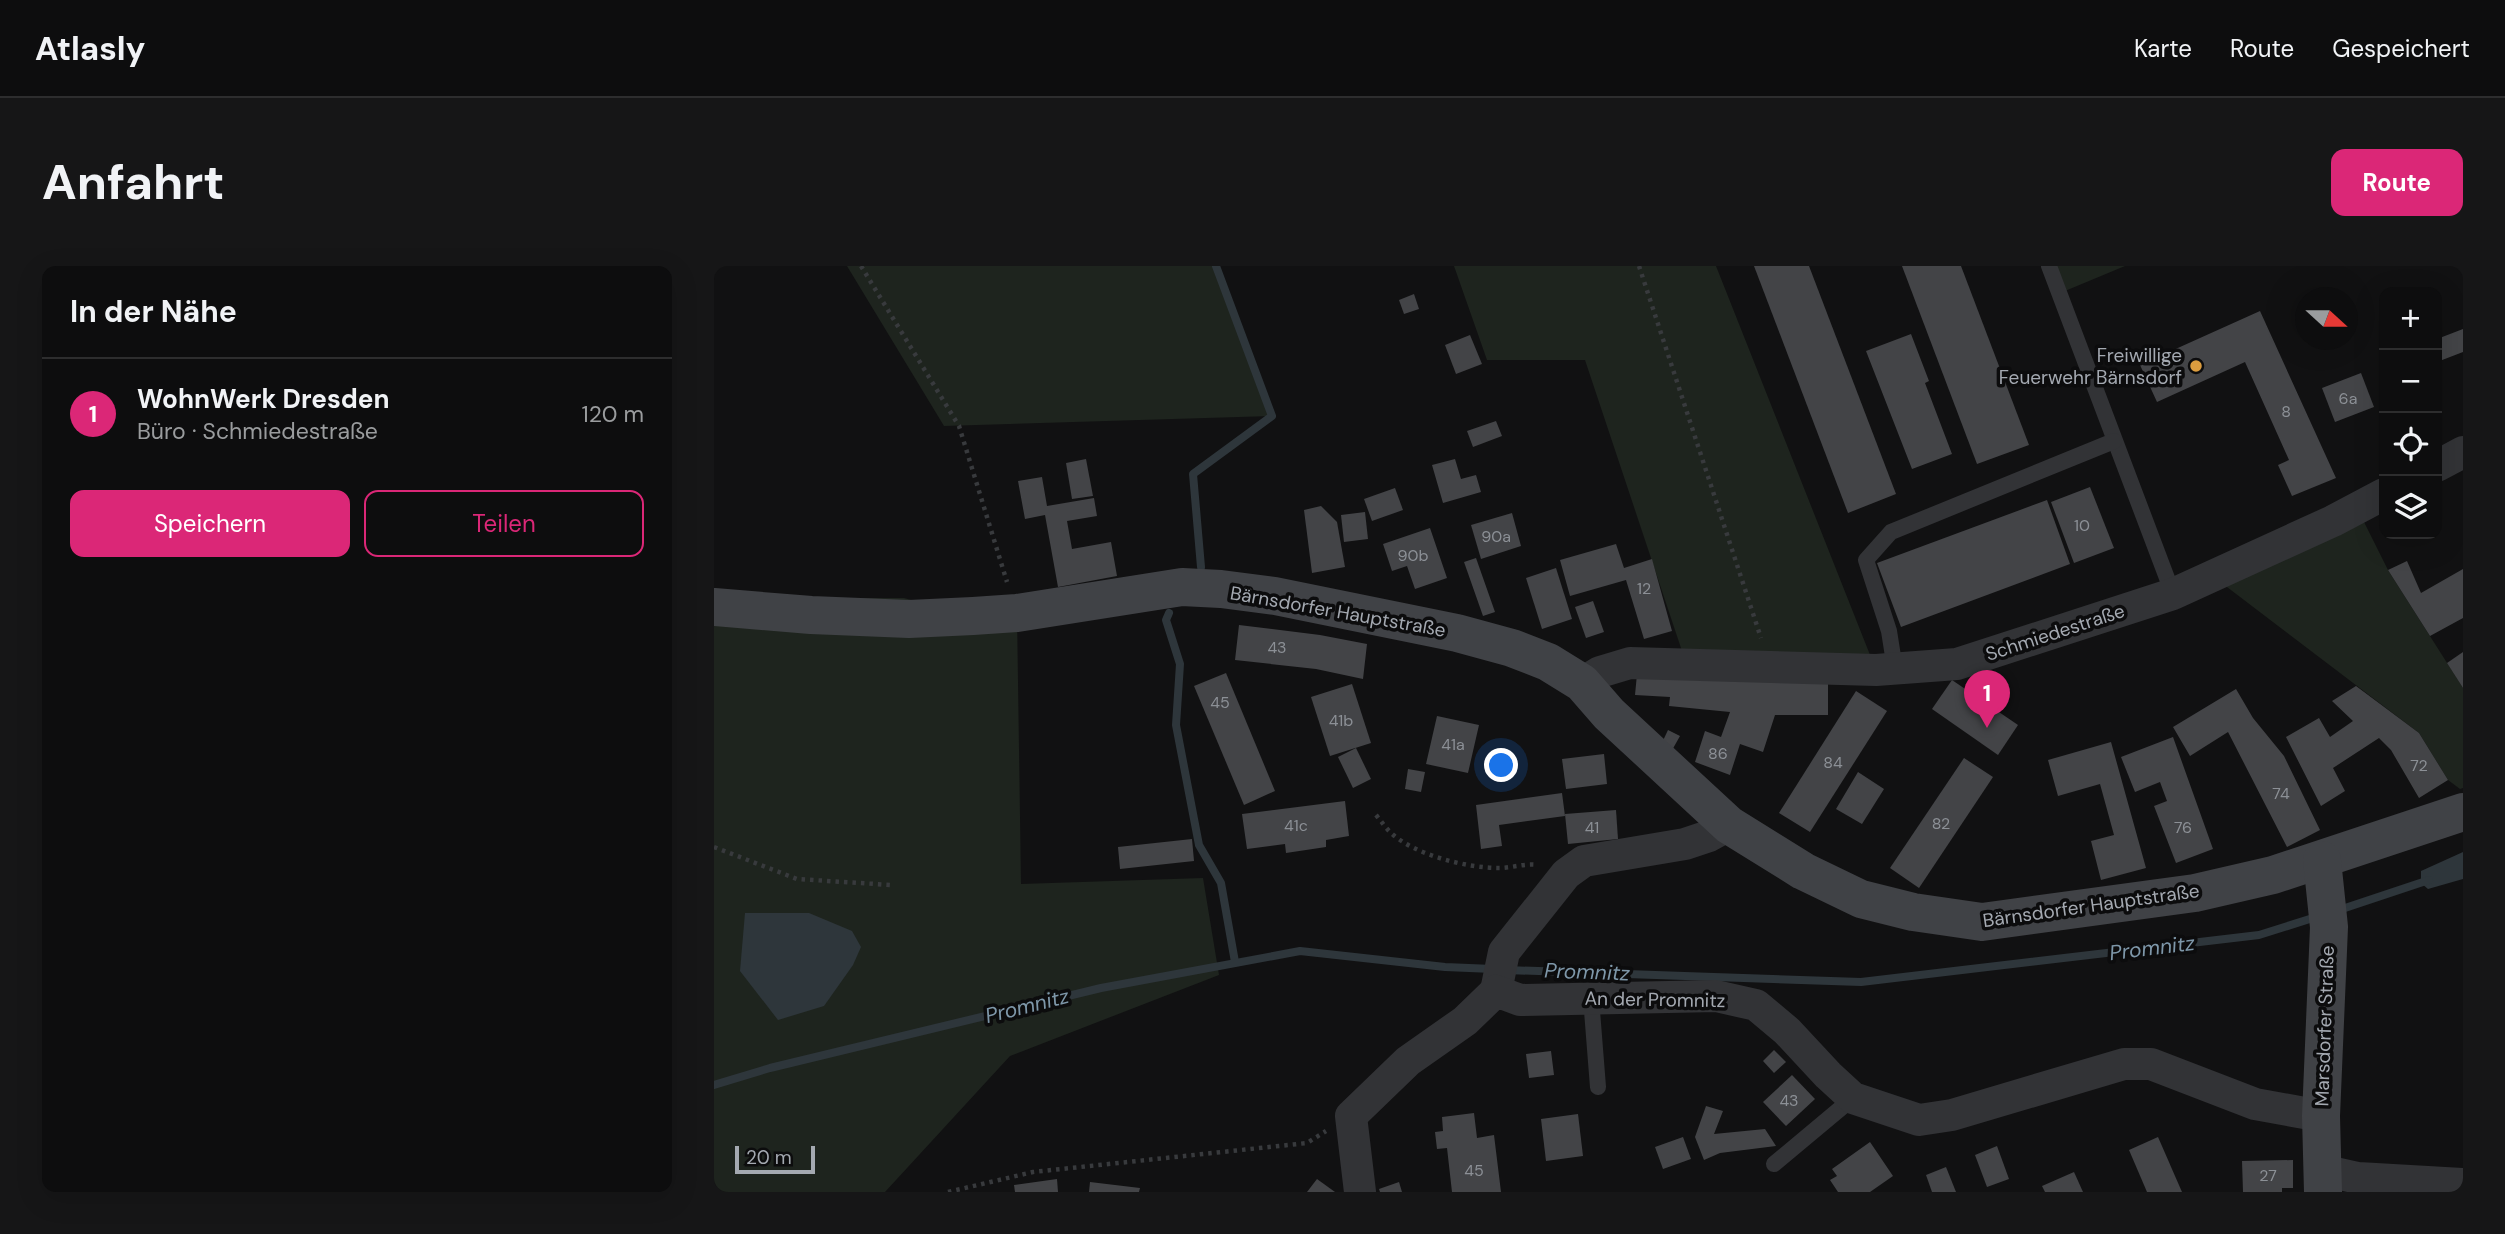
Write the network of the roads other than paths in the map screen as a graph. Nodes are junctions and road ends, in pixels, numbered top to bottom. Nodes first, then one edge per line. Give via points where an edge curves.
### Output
1 (2049, 266) edge
2 (2114, 441) junction
3 (2463, 452) edge
4 (2442, 463) edge
5 (2379, 497) edge
6 (2173, 594) junction
7 (714, 607) edge
8 (1895, 669) junction
9 (1582, 683) junction
10 (2463, 812) edge
11 (1729, 825) junction
12 (2325, 893) junction
13 (1496, 991) junction
14 (1591, 998) junction
15 (1598, 1087) dead end
16 (1853, 1098) junction
17 (2321, 1116) junction
18 (1774, 1164) dead end
19 (2323, 1181) edge
20 (2463, 1184) edge
21 (1360, 1192) edge

1 - 2 lane
2 - 6 lane
2 - 8 lane via 1891,531 1866,560 1889,631
3 - 4 street
5 - 6 street, Schmiedestraße
6 - 8 street, Schmiedestraße via 1957,664
7 - 9 main road, Bärnsdorfer Hauptstraße via 909,618 1017,613 1182,587 1222,589 1457,632 1548,662
8 - 9 street, Schmiedestraße via 1630,663
9 - 11 main road, Bärnsdorfer Hauptstraße via 1609,714
10 - 12 main road, Bärnsdorfer Hauptstraße
11 - 12 main road, Bärnsdorfer Hauptstraße via 1803,871 1861,899 1982,922 2195,892 2273,875
11 - 13 street via 1685,844 1584,861 1566,874 1504,952
12 - 17 main road, Marsdorfer Straße
13 - 14 street, An der Promnitz via 1520,1000
13 - 21 street via 1465,1021 1408,1060 1351,1116
14 - 15 lane
14 - 16 street, An der Promnitz via 1716,996 1756,1005
16 - 17 street, An der Promnitz via 1919,1120 1952,1115 2124,1064 2151,1064 2255,1104
16 - 18 lane
17 - 19 main road, Marsdorfer Straße
19 - 20 street

